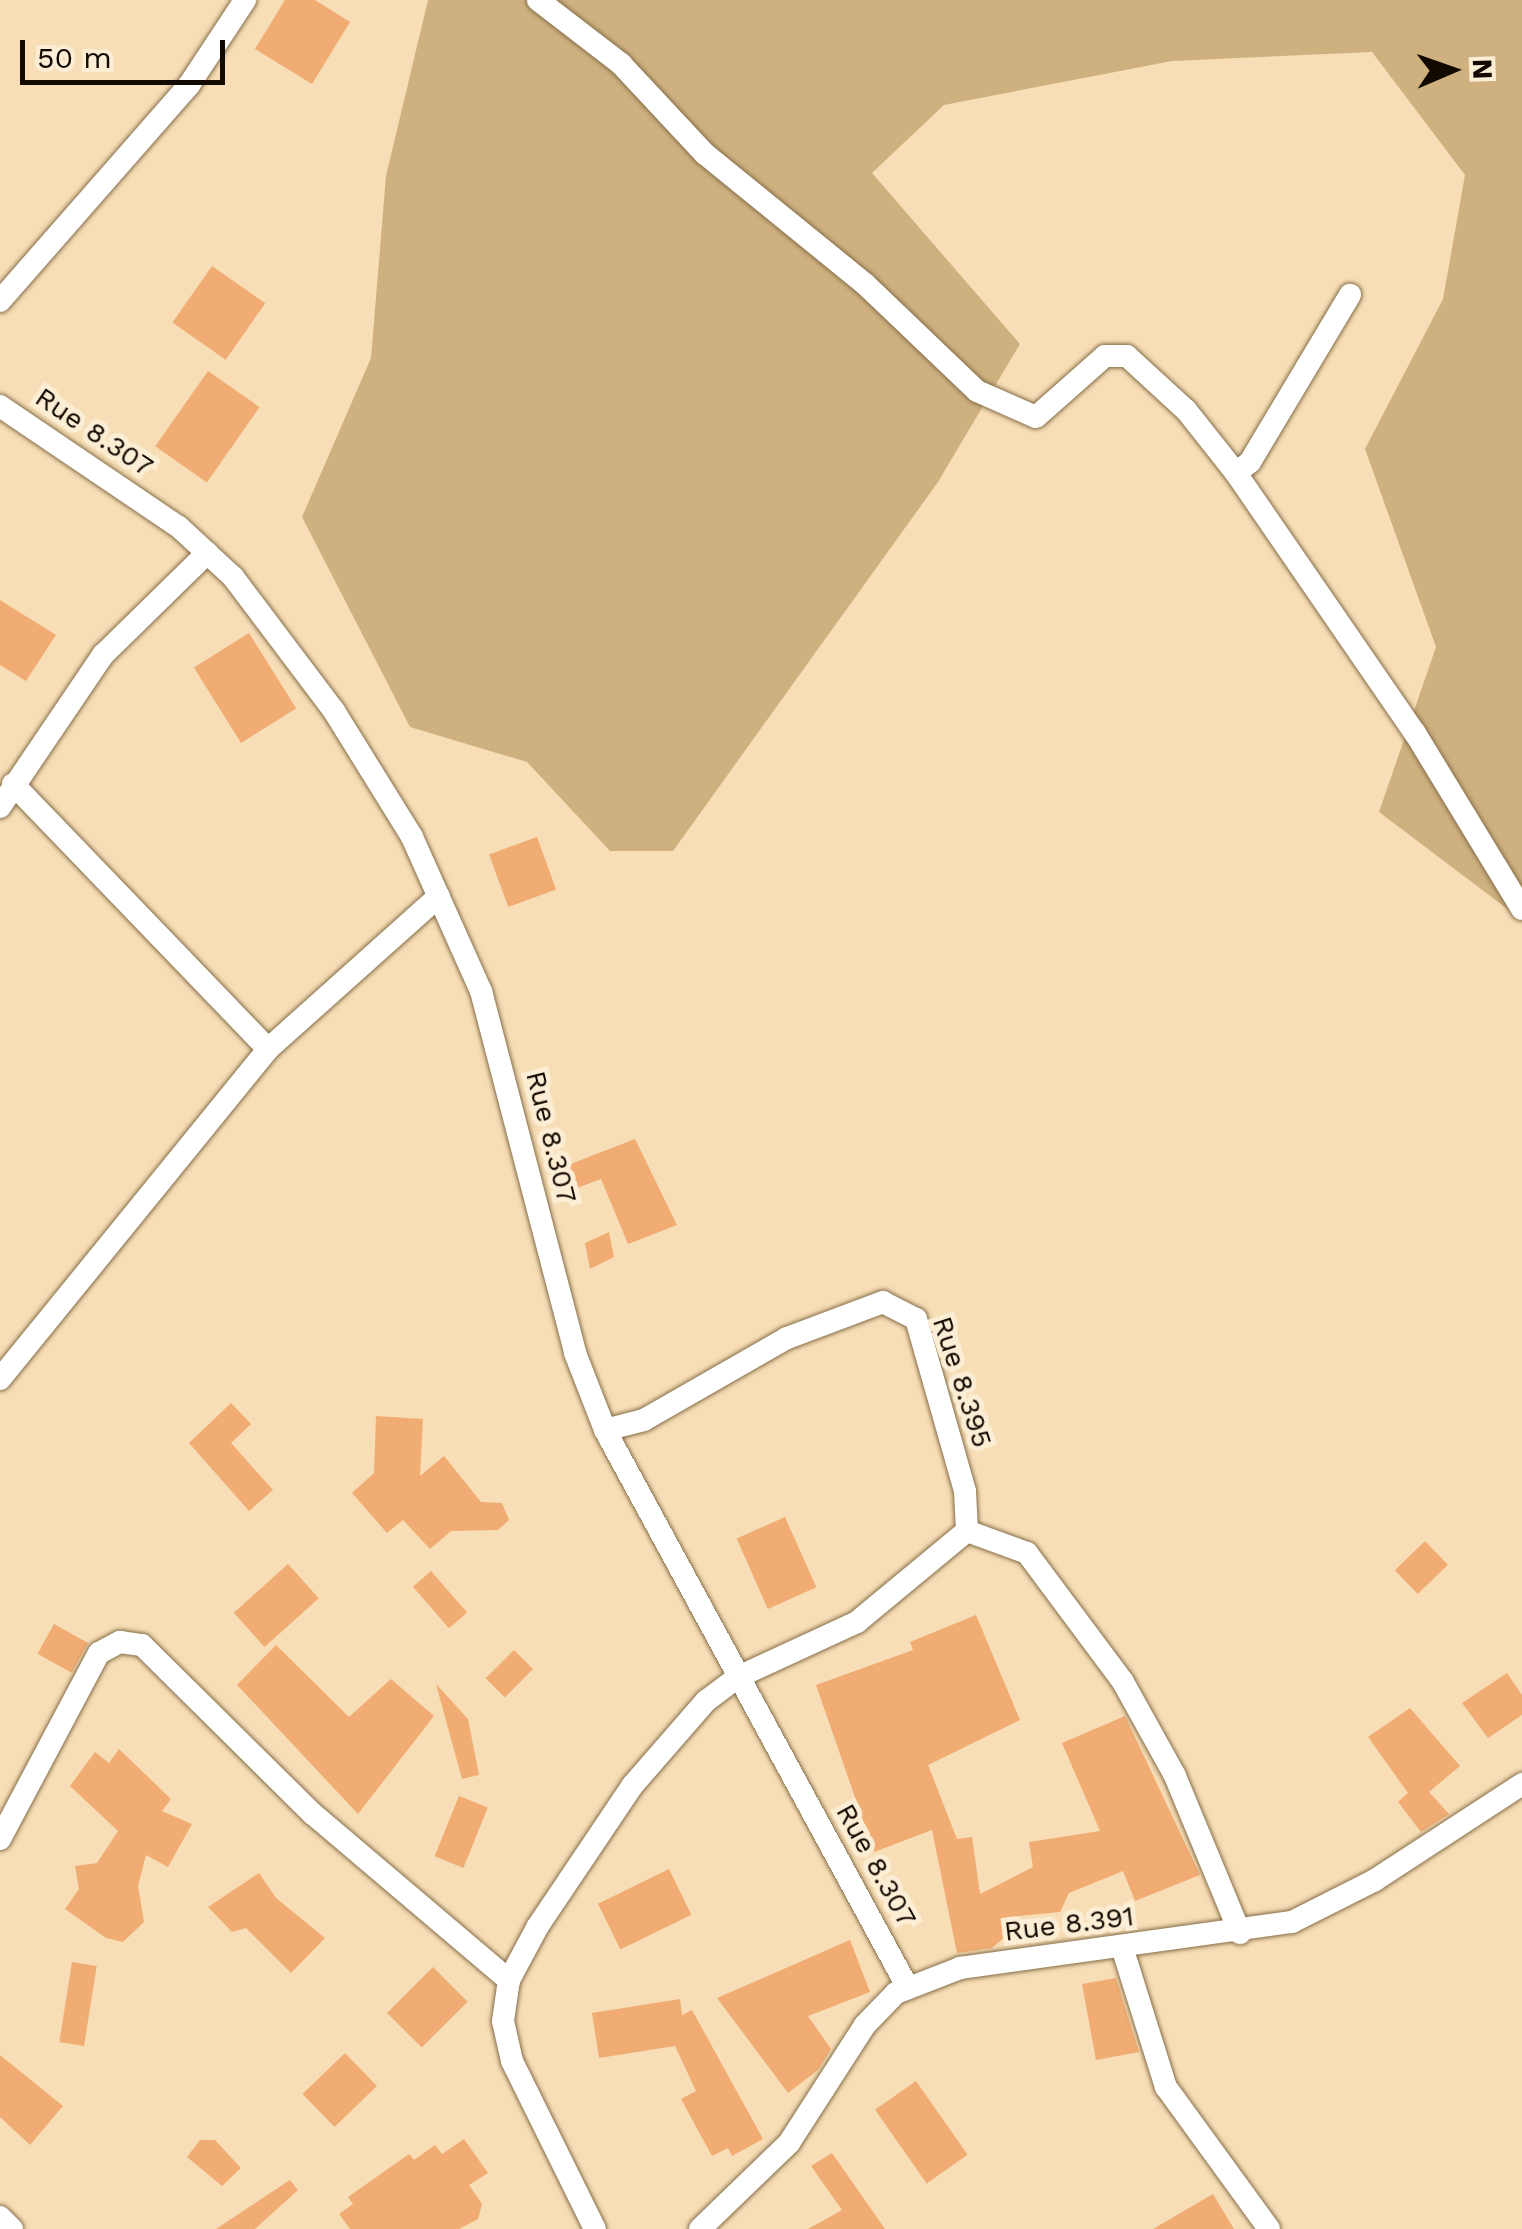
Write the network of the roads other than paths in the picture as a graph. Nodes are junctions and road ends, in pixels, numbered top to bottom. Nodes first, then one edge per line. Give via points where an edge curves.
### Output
1 (246, 0) edge
2 (538, 0) edge
3 (1350, 295) dead end
4 (0, 302) edge
5 (0, 406) edge
6 (1236, 473) junction
7 (207, 553) junction
8 (13, 784) junction
9 (0, 807) edge
10 (439, 896) junction
11 (1522, 909) edge
12 (268, 1049) junction
13 (0, 1379) edge
14 (604, 1430) junction
15 (967, 1530) junction
16 (738, 1677) junction
17 (1522, 1784) edge
18 (0, 1838) edge
19 (1240, 1934) junction
20 (1122, 1947) junction
21 (509, 1980) junction
22 (908, 1988) junction
23 (0, 2217) edge
24 (12, 2229) edge
25 (595, 2229) edge
26 (700, 2229) edge
27 (1269, 2229) edge

1 - 4 street via 190,85
2 - 6 street via 622,64 705,154 781,211 977,391 1036,417 1105,356 1127,356 1186,410
3 - 6 street via 1250,462
5 - 7 street, Rue 8.307 via 84,458
6 - 11 street via 1404,717
7 - 8 street via 103,655
7 - 10 street, Rue 8.307 via 267,618 334,710 412,836
8 - 9 street
8 - 12 street
10 - 12 street
10 - 14 street, Rue 8.307 via 482,991 575,1353
12 - 13 street
14 - 15 street, Rue 8.395 via 644,1420 787,1338 883,1302 916,1319 942,1397
14 - 16 street, Rue 8.307
15 - 16 street via 857,1622
15 - 19 street via 1027,1554 1123,1682 1175,1776
16 - 21 street via 706,1702 632,1786
16 - 22 street, Rue 8.307
17 - 19 street, Rue 8.391 via 1337,1901 1292,1922
18 - 21 street via 100,1653 120,1642 142,1644 313,1814
19 - 20 street, Rue 8.391
20 - 22 street, Rue 8.391 via 960,1968
20 - 27 street via 1166,2087
21 - 25 street via 502,2021 512,2061
22 - 26 street, Rue 8.391 via 865,2025 789,2143
23 - 24 street

